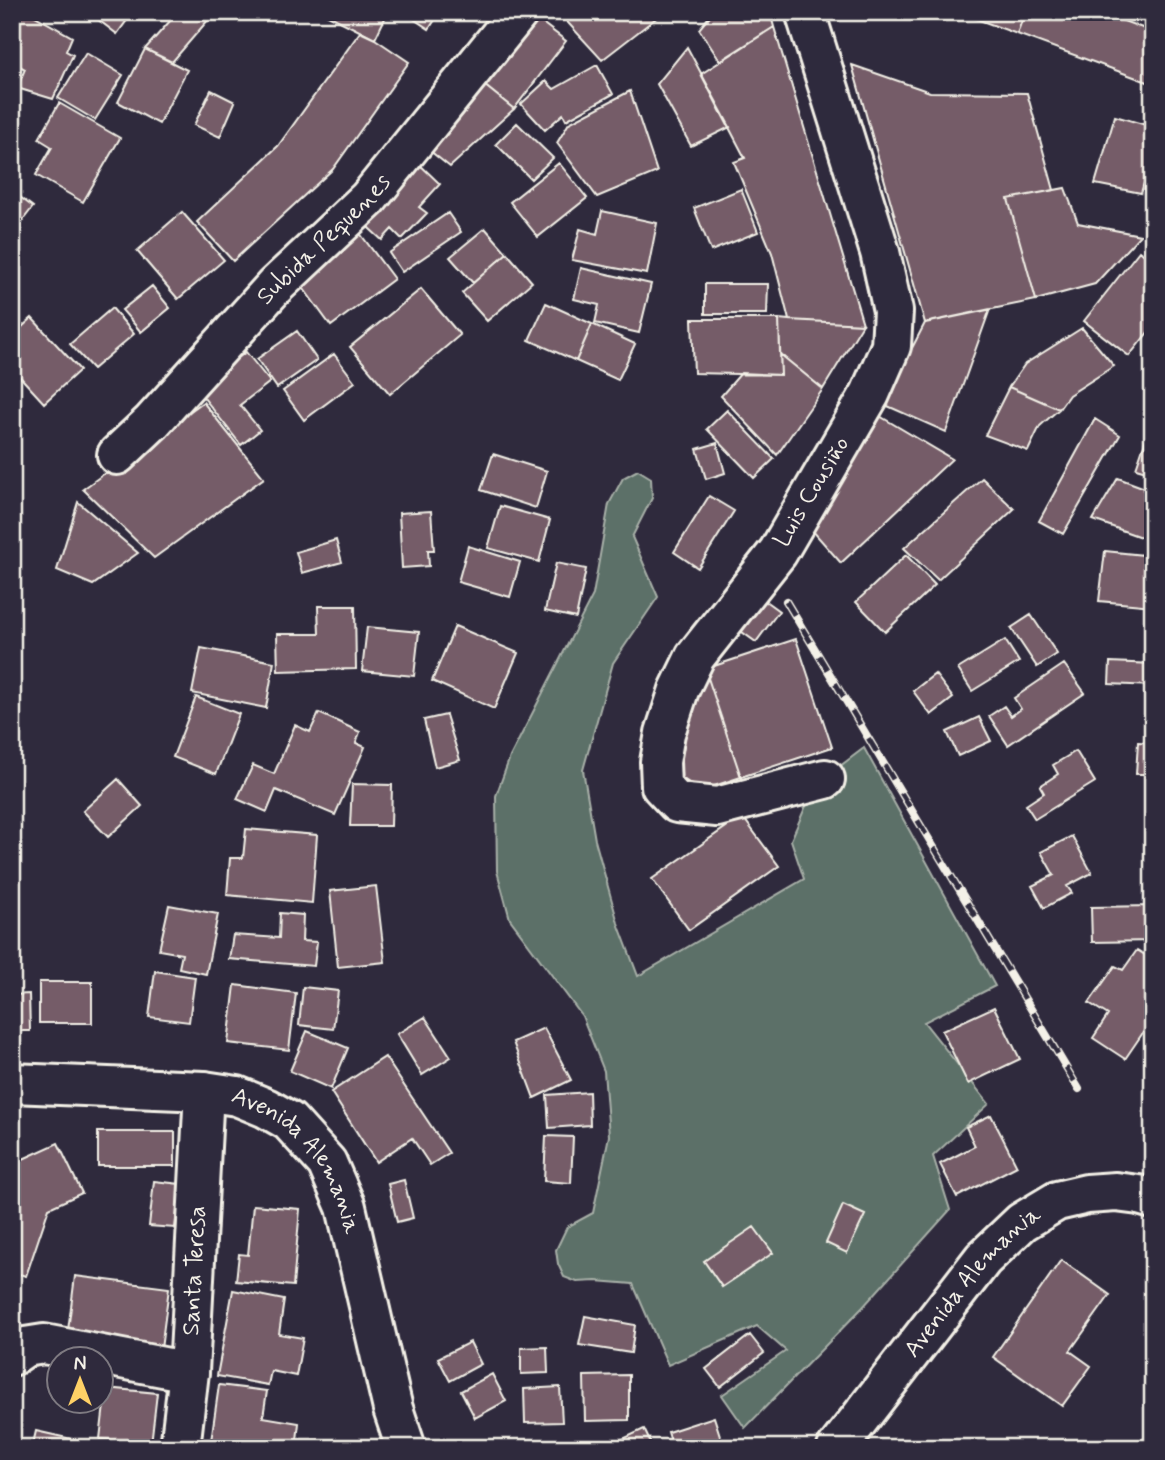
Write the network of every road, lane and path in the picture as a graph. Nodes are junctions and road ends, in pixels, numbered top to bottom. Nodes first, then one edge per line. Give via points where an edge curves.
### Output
1 (519, 12) edge
2 (805, 12) edge
3 (117, 455) dead end
4 (825, 779) dead end
5 (12, 1083) edge
6 (204, 1091) junction
7 (1153, 1199) edge
8 (12, 1356) edge
9 (189, 1372) junction
10 (180, 1448) edge
11 (406, 1448) edge
12 (837, 1448) edge

1 - 3 street, Subida Pequenes via 368,199 275,286
2 - 4 street, Luis Cousiño via 880,252 894,311 891,346 870,394 778,552 695,657 665,733 660,762 661,786 677,803 717,807
5 - 6 street, Avenida Alemania
6 - 9 street, Santa Teresa
6 - 11 street, Avenida Alemania via 237,1097 289,1121 327,1163 346,1207
7 - 12 street, Avenida Alemania via 1116,1192 1087,1195 1057,1202 1022,1222 983,1259
8 - 9 street via 25,1347 44,1344
9 - 10 street, Santa Teresa

